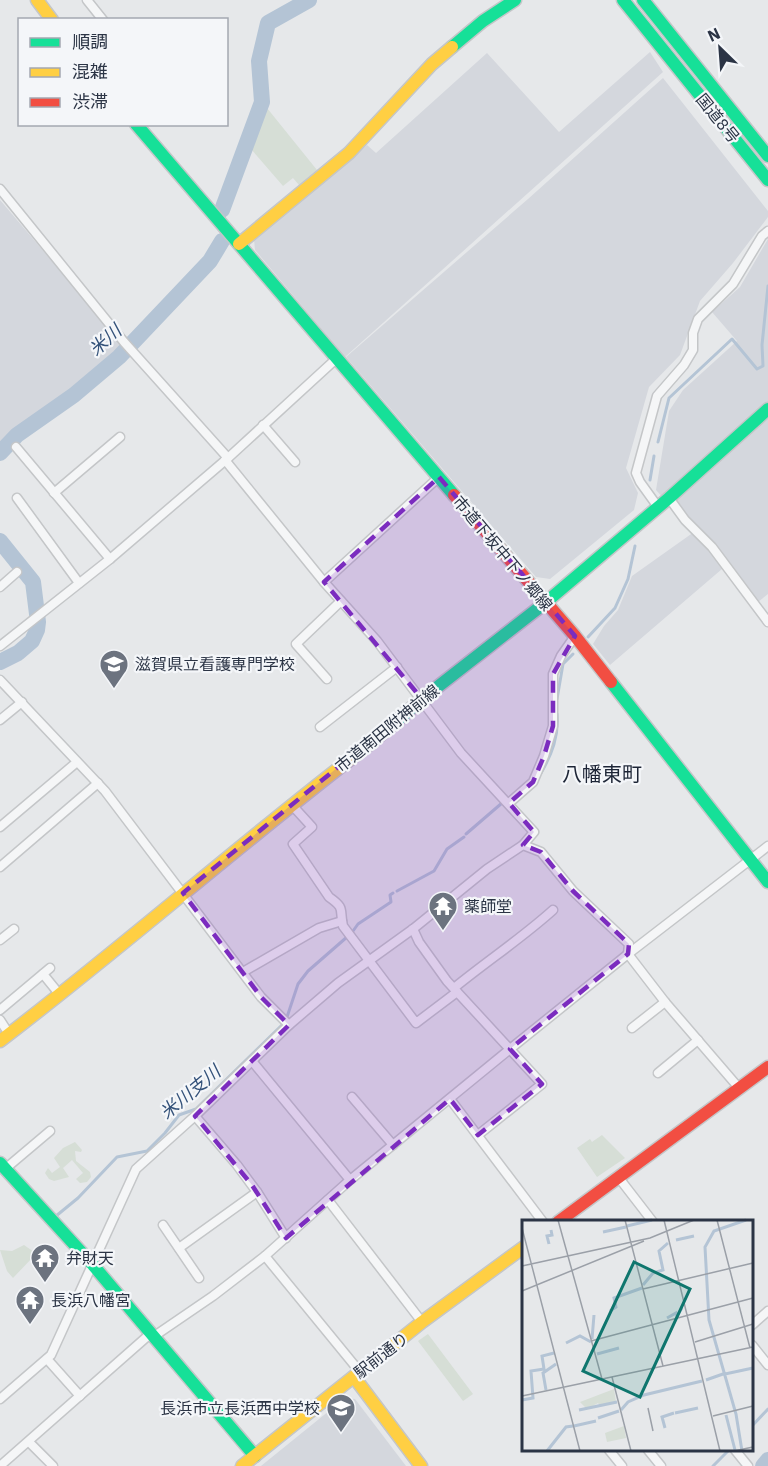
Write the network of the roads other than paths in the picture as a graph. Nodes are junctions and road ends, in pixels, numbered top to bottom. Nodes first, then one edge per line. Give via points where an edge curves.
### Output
1 (37, 0) edge
2 (87, 0) edge
3 (516, 0) edge
4 (623, 0) edge
5 (643, 0) edge
6 (50, 18) edge
7 (102, 18) edge
8 (138, 126) edge
9 (768, 156) edge
10 (768, 180) edge
11 (0, 189) edge
12 (768, 231) edge
13 (239, 244) junction
14 (336, 359) junction
15 (768, 409) edge
16 (263, 425) junction
17 (120, 437) dead end
18 (16, 447) dead end
19 (226, 459) junction
20 (295, 462) dead end
21 (439, 477) junction
22 (54, 493) junction
23 (17, 498) dead end
24 (669, 498) junction
25 (658, 507) junction
26 (110, 559) junction
27 (17, 572) dead end
28 (324, 582) junction
29 (79, 583) junction
30 (0, 587) edge
31 (341, 601) junction
32 (545, 603) junction
33 (768, 622) edge
34 (574, 636) junction
35 (0, 646) edge
36 (397, 667) junction
37 (0, 680) edge
38 (327, 680) dead end
39 (422, 699) junction
40 (22, 702) junction
41 (0, 720) edge
42 (320, 727) dead end
43 (77, 762) junction
44 (98, 783) junction
45 (509, 803) junction
46 (291, 804) junction
47 (0, 828) edge
48 (523, 845) junction
49 (768, 846) edge
50 (751, 860) junction
51 (0, 867) edge
52 (768, 882) edge
53 (183, 893) junction
54 (553, 910) dead end
55 (342, 921) junction
56 (14, 929) dead end
57 (413, 929) junction
58 (0, 940) edge
59 (628, 954) junction
60 (368, 961) junction
61 (243, 972) junction
62 (456, 990) junction
63 (60, 995) junction
64 (664, 1002) junction
65 (0, 1010) edge
66 (0, 1020) edge
67 (289, 1025) junction
68 (632, 1028) dead end
69 (5, 1038) edge
70 (698, 1040) junction
71 (510, 1049) junction
72 (252, 1060) junction
73 (768, 1067) edge
74 (658, 1073) dead end
75 (739, 1088) junction
76 (352, 1096) dead end
77 (450, 1099) junction
78 (195, 1116) junction
79 (50, 1131) dead end
80 (478, 1135) junction
81 (393, 1145) junction
82 (2, 1168) edge
83 (618, 1178) junction
84 (350, 1180) junction
85 (257, 1192) junction
86 (328, 1200) junction
87 (542, 1220) edge
88 (561, 1220) edge
89 (652, 1220) edge
90 (163, 1225) dead end
91 (286, 1238) junction
92 (179, 1248) junction
93 (522, 1248) edge
94 (265, 1256) junction
95 (93, 1265) junction
96 (199, 1278) dead end
97 (768, 1311) edge
98 (422, 1322) junction
99 (753, 1324) edge
100 (152, 1336) junction
101 (753, 1347) edge
102 (47, 1359) junction
103 (768, 1365) edge
104 (357, 1374) junction
105 (80, 1396) junction
106 (0, 1399) edge
107 (29, 1442) junction
108 (611, 1451) edge
109 (650, 1451) edge
110 (737, 1451) edge
111 (255, 1456) junction
112 (0, 1466) edge
113 (53, 1466) edge
114 (242, 1466) edge
115 (421, 1466) edge
116 (622, 1466) edge
117 (661, 1466) edge
118 (748, 1466) edge

1 - 6 main road
2 - 7 street
3 - 13 main road via 483,21 432,64 349,153
4 - 10 main road, 国道8号
5 - 9 main road, 国道8号
8 - 13 main road, 市道下坂中下ノ郷線
11 - 19 street
12 - 25 street via 733,284 698,319 693,350 657,396 636,473
13 - 14 main road, 市道下坂中下ノ郷線
14 - 16 street
14 - 21 main road, 市道下坂中下ノ郷線
15 - 24 main road, 市道南田附神前線
16 - 19 street
16 - 20 street
17 - 22 street
18 - 22 street
19 - 26 street
19 - 28 street
21 - 28 street
21 - 32 main road, 市道下坂中下ノ郷線
22 - 26 street
23 - 29 street
24 - 25 main road, 市道南田附神前線
24 - 33 street via 712,547
25 - 32 main road, 市道南田附神前線
26 - 29 street
27 - 30 street
28 - 31 street
29 - 35 street
31 - 36 street
31 - 38 street via 296,644
32 - 34 main road, 市道下坂中下ノ郷線
32 - 39 main road, 市道南田附神前線
34 - 45 street via 553,674 553,726 544,756 533,782
34 - 50 main road, 市道下坂中下ノ郷線
36 - 39 street
36 - 42 street
37 - 40 street
39 - 45 street via 461,753
39 - 46 main road, 市道南田附神前線
40 - 41 street
40 - 43 street
43 - 44 street
43 - 47 street
44 - 51 street
44 - 53 street
45 - 48 street via 534,832
46 - 53 main road, 市道南田附神前線
46 - 55 street via 312,827 293,844 329,897 338,903
48 - 57 street
48 - 59 street via 547,858 573,891 629,944
49 - 50 street
50 - 52 main road, 市道下坂中下ノ郷線
50 - 59 street
53 - 61 street
53 - 63 main road, 市道南田附神前線
54 - 62 street
55 - 60 street
55 - 61 street via 319,928
56 - 58 street
57 - 60 street
57 - 62 street
59 - 64 street
59 - 71 street
60 - 62 street via 416,1023
60 - 67 street
61 - 67 street
62 - 71 street
63 - 65 street via 47,971
63 - 69 main road, 市道南田附神前線
64 - 68 street
64 - 70 street
66 - 69 street
67 - 72 street
70 - 74 street
70 - 75 street
71 - 77 street
71 - 80 street via 542,1084
72 - 78 street
72 - 84 street
73 - 75 main road
75 - 83 main road
76 - 81 street
77 - 80 street
77 - 81 street
78 - 85 street
78 - 95 street via 135,1169
79 - 82 street
80 - 87 street
81 - 84 street
82 - 95 main road
83 - 88 main road via 574,1215
83 - 89 street
84 - 86 street
85 - 91 street
85 - 92 street
86 - 91 street
86 - 98 street
90 - 92 street
91 - 94 street
92 - 96 street
93 - 98 main road, 駅前通り
94 - 100 street
94 - 104 street
95 - 100 main road
95 - 102 street
97 - 99 street
98 - 104 main road, 駅前通り
100 - 105 street
100 - 111 main road
101 - 103 street
102 - 105 street
102 - 106 street
104 - 111 main road, 駅前通り
104 - 115 main road
105 - 107 street
107 - 112 street
107 - 113 street
108 - 116 street
109 - 117 street
110 - 118 street
111 - 114 main road, 駅前通り

